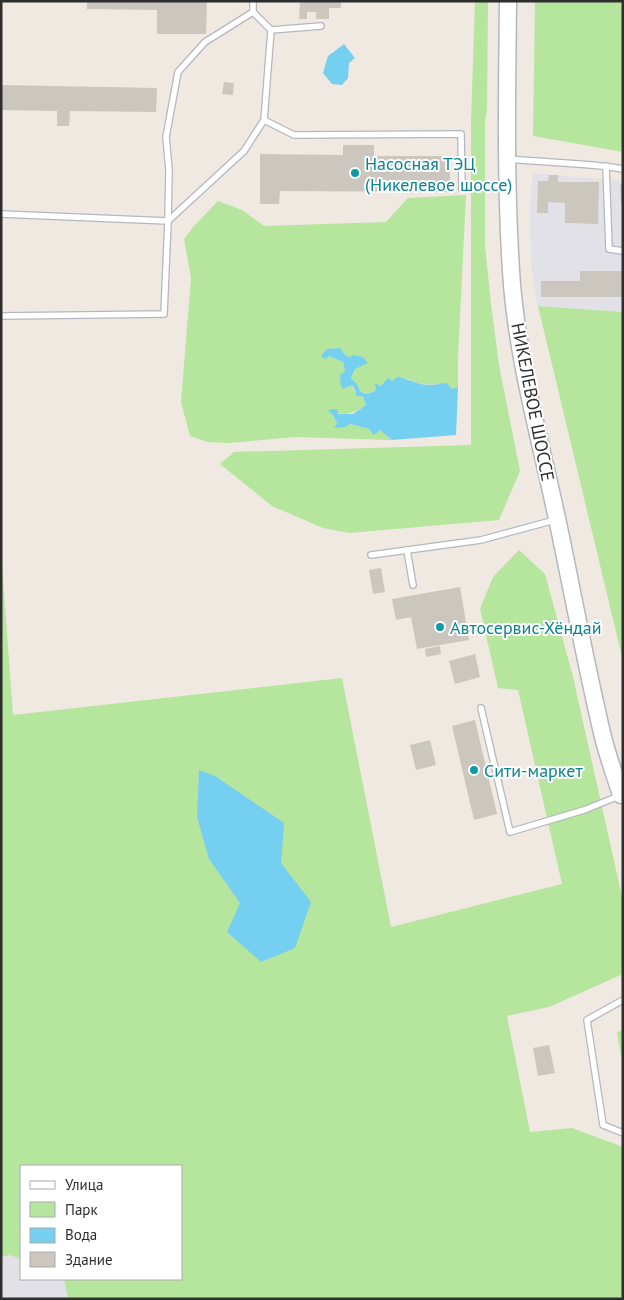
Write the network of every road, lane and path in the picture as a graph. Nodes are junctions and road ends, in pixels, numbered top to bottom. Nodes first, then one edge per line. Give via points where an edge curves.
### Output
1 (253, 1) edge
2 (508, 1) edge
3 (253, 12) junction
4 (321, 26) dead end
5 (271, 30) junction
6 (264, 120) junction
7 (507, 159) junction
8 (606, 166) junction
9 (623, 169) edge
10 (462, 189) dead end
11 (1, 214) edge
12 (168, 221) junction
13 (623, 251) edge
14 (1, 316) edge
15 (557, 520) junction
16 (407, 550) junction
17 (371, 555) dead end
18 (413, 584) dead end
19 (481, 708) dead end
20 (622, 798) edge
21 (623, 1000) edge
22 (623, 1134) edge

1 - 3 lane
2 - 7 main road, НИКЕЛЕВОЕ ШОССЕ
3 - 5 lane
3 - 12 lane via 205,42 178,72 166,137
4 - 5 lane
5 - 6 lane
6 - 10 lane via 294,135 461,134
6 - 12 lane via 244,152
7 - 8 lane
7 - 15 main road, НИКЕЛЕВОЕ ШОССЕ via 512,285 519,347
8 - 9 lane
8 - 13 lane via 608,249
11 - 12 lane
12 - 14 lane via 164,314
15 - 16 lane via 481,540
15 - 20 main road, НИКЕЛЕВОЕ ШОССЕ via 603,738
16 - 17 lane
16 - 18 lane
19 - 20 lane via 510,832
21 - 22 lane via 587,1020 603,1126

